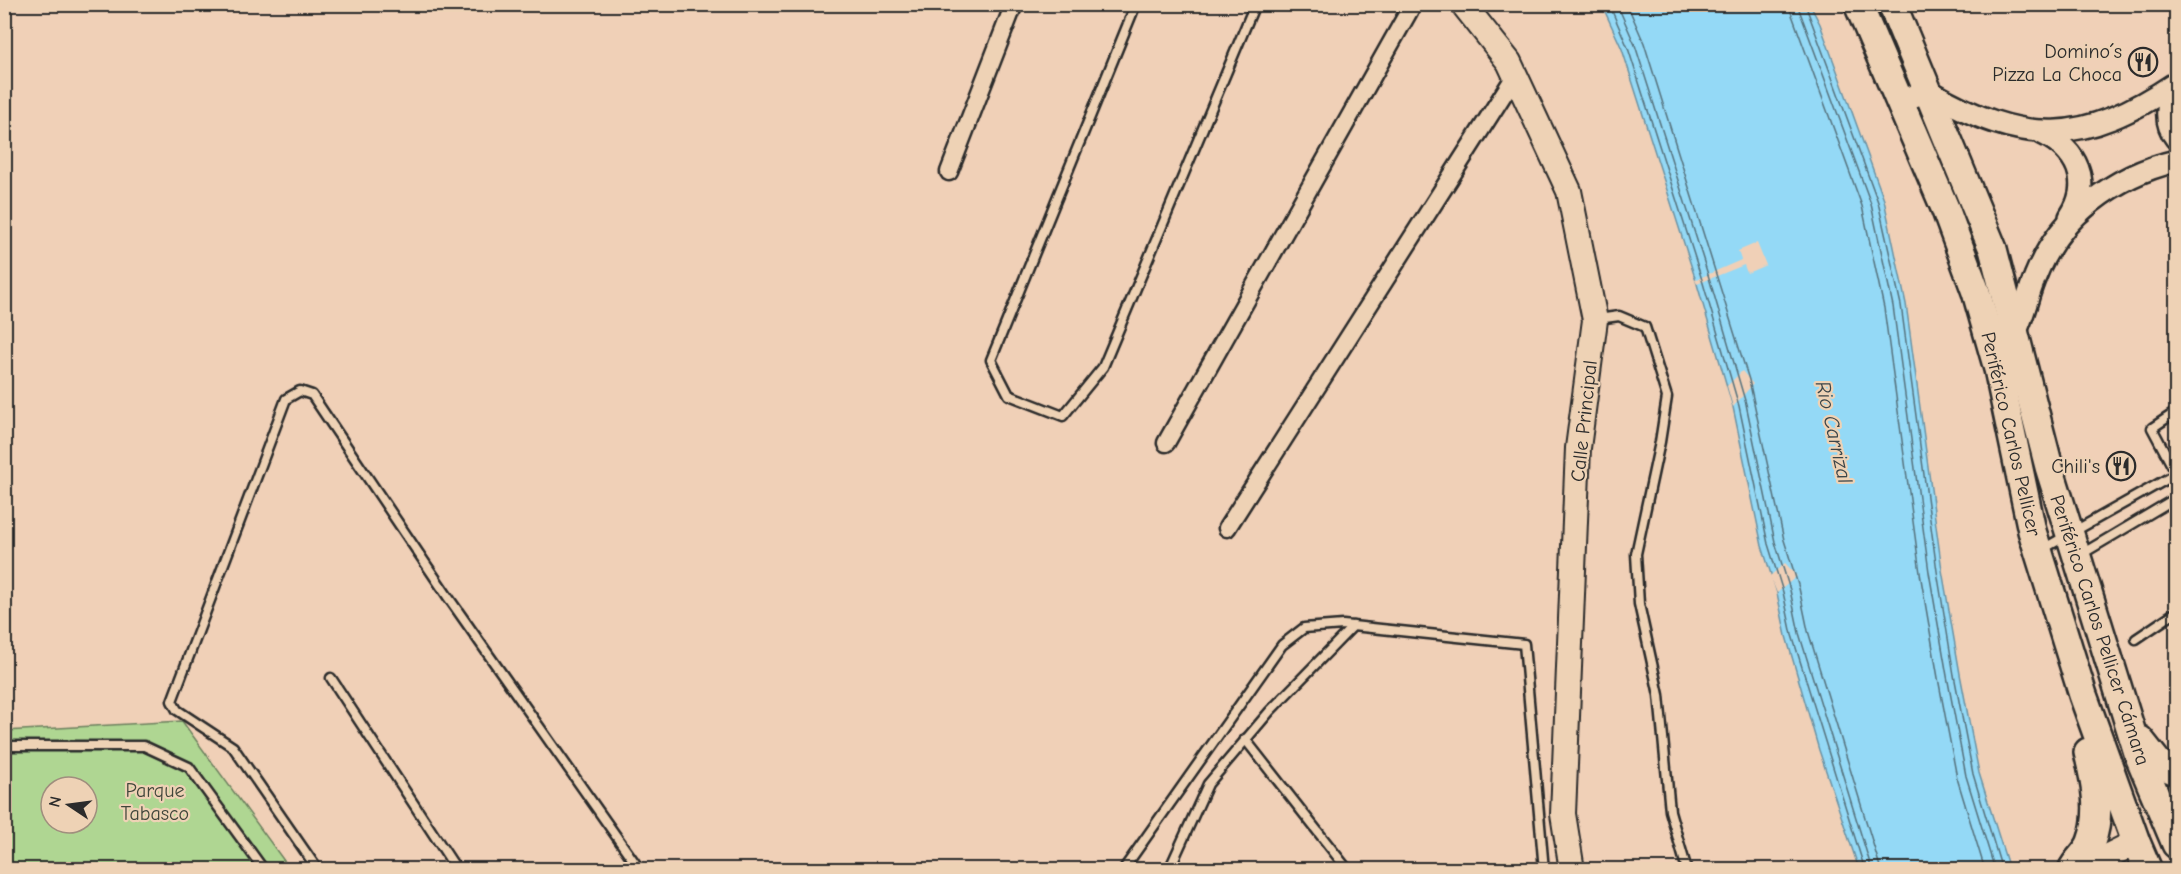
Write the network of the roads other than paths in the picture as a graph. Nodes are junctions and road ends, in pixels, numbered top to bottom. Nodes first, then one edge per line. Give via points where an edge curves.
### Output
1 (1014, 4) edge
2 (1136, 4) edge
3 (1255, 4) edge
4 (1413, 4) edge
5 (1463, 4) edge
6 (1858, 4) edge
7 (1892, 4) edge
8 (1515, 76) junction
9 (2176, 86) edge
10 (1929, 91) junction
11 (1899, 101) junction
12 (2040, 132) junction
13 (2176, 138) edge
14 (2176, 160) edge
15 (949, 172) dead end
16 (2057, 235) junction
17 (1595, 320) junction
18 (2003, 336) junction
19 (2176, 412) edge
20 (1166, 442) dead end
21 (2176, 473) edge
22 (2176, 498) edge
23 (1227, 528) dead end
24 (2074, 546) junction
25 (2038, 552) junction
26 (2176, 612) edge
27 (2058, 616) junction
28 (1353, 626) junction
29 (2136, 639) dead end
30 (331, 678) dead end
31 (2126, 711) junction
32 (1245, 740) junction
33 (4, 746) edge
34 (2176, 771) edge
35 (2174, 829) edge
36 (2136, 842) junction
37 (264, 870) edge
38 (318, 870) edge
39 (457, 870) edge
40 (640, 870) edge
41 (1123, 870) edge
42 (1169, 870) edge
43 (1348, 870) edge
44 (1544, 870) edge
45 (1572, 870) edge
46 (1687, 870) edge
47 (2072, 870) edge
48 (2080, 870) edge
49 (2148, 870) edge

1 - 15 street
2 - 3 lane via 991,360 1009,395 1063,416 1103,368
4 - 20 street
5 - 8 main road, Calle Principal via 1509,62
6 - 11 main road, Periférico Carlos Pellicer
7 - 10 main road, Periférico Carlos Pellicer Cámara
8 - 17 main road, Calle Principal via 1569,191
8 - 23 street
9 - 12 street via 2099,124 2071,132
9 - 13 street via 2167,112
10 - 11 street
10 - 12 street via 1979,116
10 - 18 main road, Periférico Carlos Pellicer Cámara via 1989,238
11 - 18 main road, Periférico Carlos Pellicer
12 - 16 street via 2066,147 2080,181 2075,209
14 - 16 street via 2103,193
16 - 18 street
17 - 45 main road, Calle Principal via 1578,448 1563,814
17 - 46 lane via 1619,316 1646,327 1667,397 1636,554 1639,604 1659,695 1670,811
18 - 24 main road, Periférico Carlos Pellicer Cámara
18 - 25 main road, Periférico Carlos Pellicer via 2023,494
19 - 21 lane via 2152,428
21 - 24 lane
22 - 24 lane
24 - 25 lane
24 - 31 main road, Periférico Carlos Pellicer Cámara
25 - 27 main road, Periférico Carlos Pellicer
26 - 29 lane
27 - 36 main road, Periférico Carlos Pellicer
27 - 47 main road via 2096,800 2097,819 2091,841
28 - 32 lane
28 - 41 lane via 1304,628 1282,645
28 - 44 lane via 1524,644
30 - 39 lane
31 - 34 main road via 2149,755 2164,768
31 - 35 main road, Periférico Carlos Pellicer Cámara via 2139,756
32 - 42 lane via 1208,784
32 - 43 lane
33 - 37 lane via 144,746 189,766
35 - 36 main road
36 - 48 main road
36 - 49 main road, Periférico Carlos Pellicer
38 - 40 lane via 232,747 177,710 172,701 286,399 300,391 312,395

